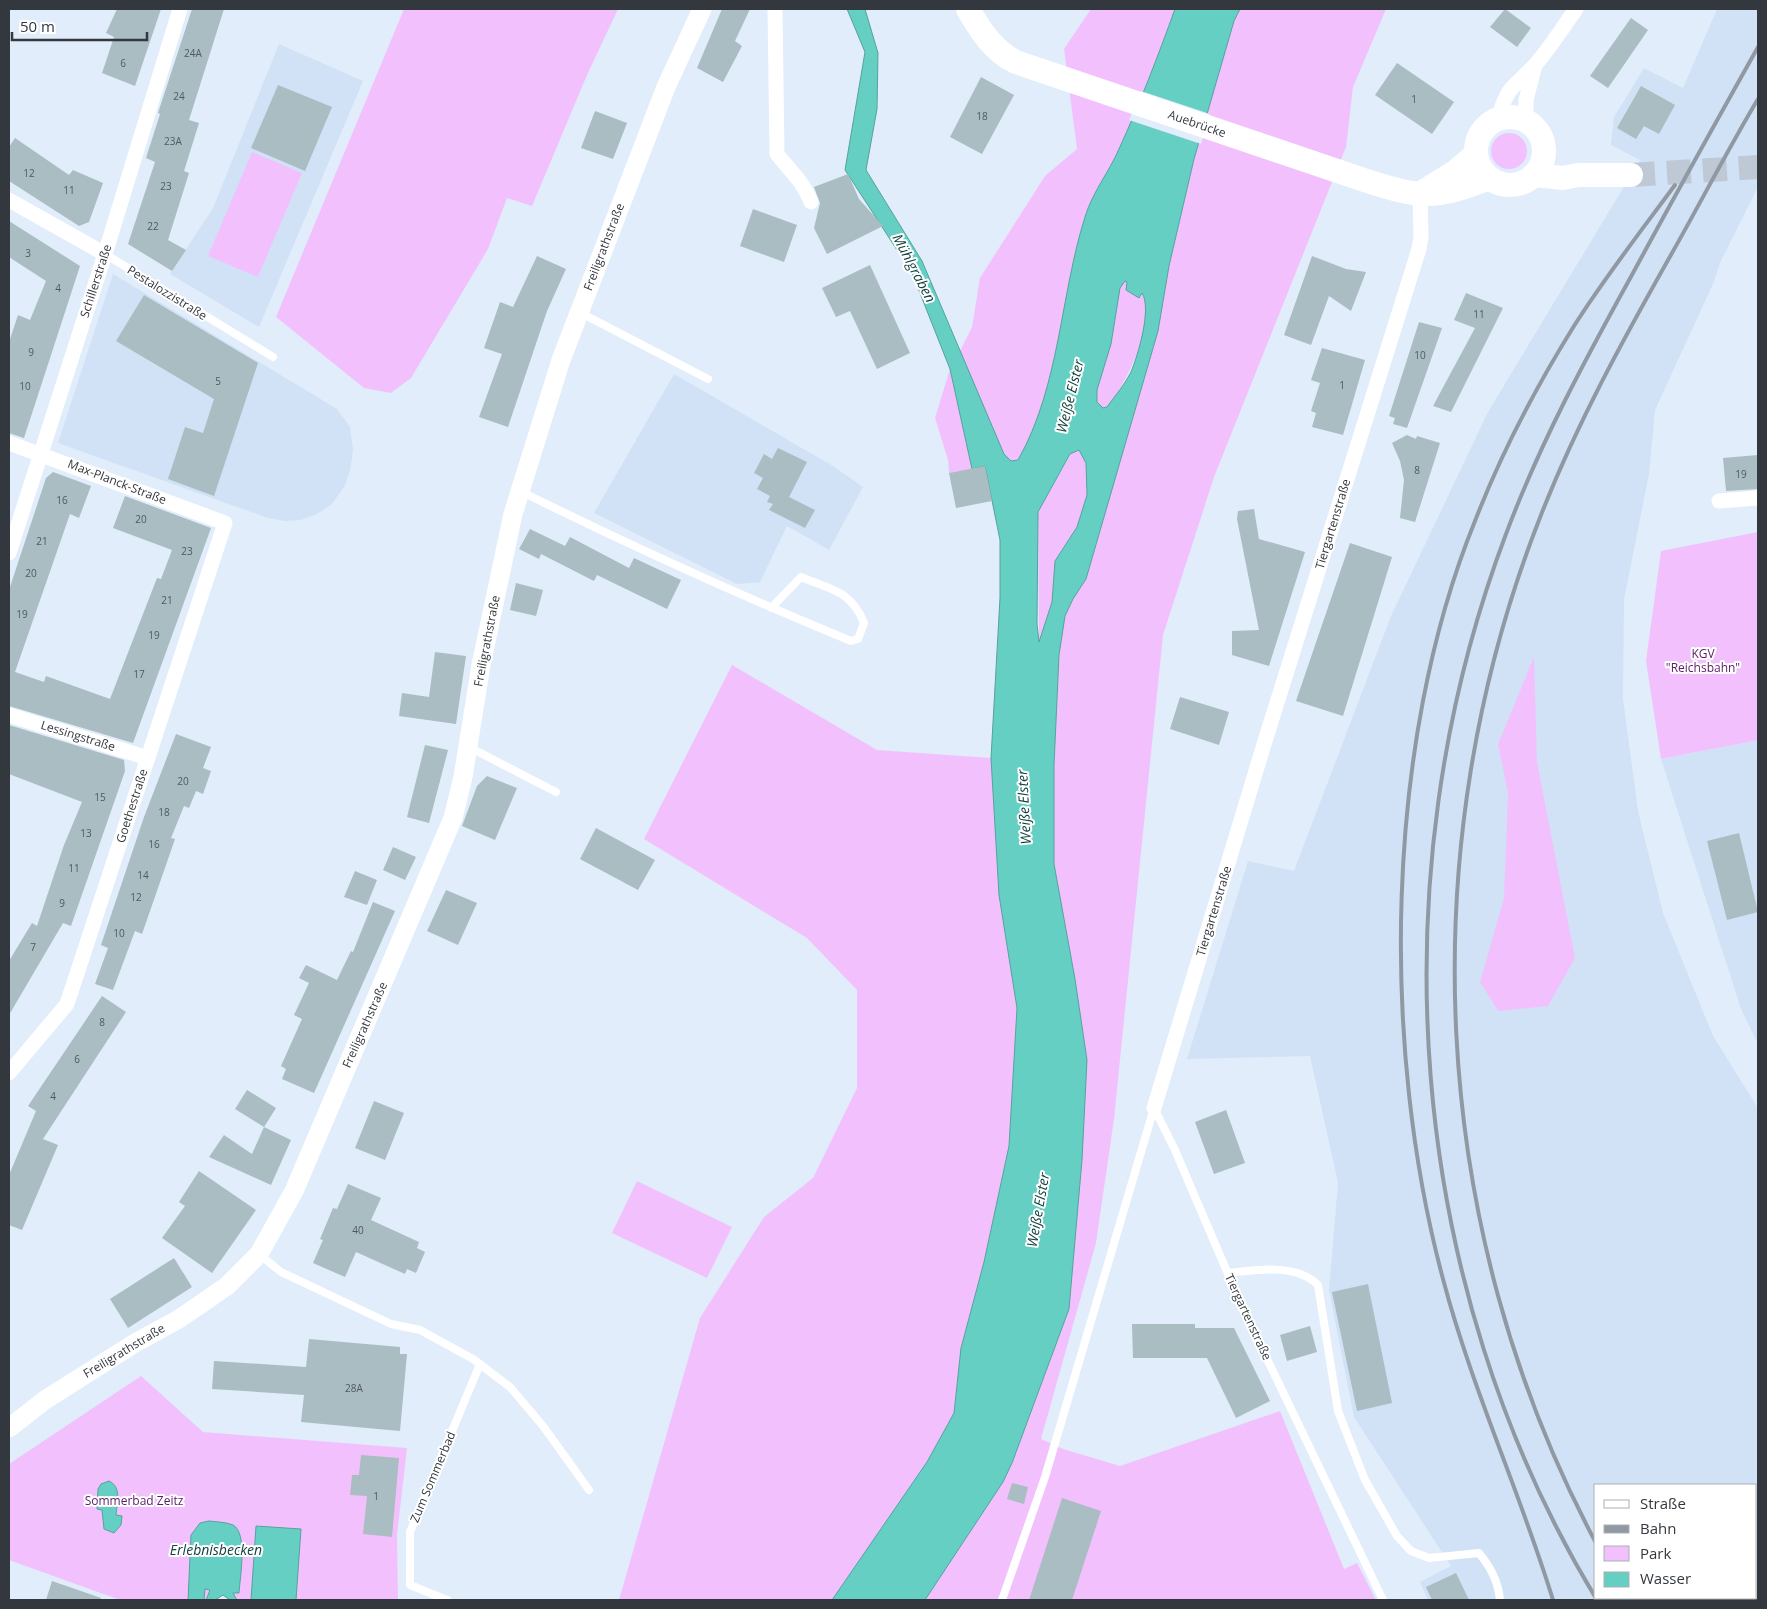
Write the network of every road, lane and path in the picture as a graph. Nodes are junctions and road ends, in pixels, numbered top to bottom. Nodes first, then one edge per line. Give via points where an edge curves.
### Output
1 (180, 9) edge
2 (702, 9) edge
3 (775, 9) edge
4 (968, 9) edge
5 (1576, 9) edge
6 (1535, 65) junction
7 (1500, 118) junction
8 (1526, 120) junction
9 (1544, 152) junction
10 (1476, 154) junction
11 (1534, 174) junction
12 (1578, 175) junction
13 (1631, 176) tunnel mouth
14 (1489, 178) junction
15 (1420, 194) junction
16 (9, 200) edge
17 (811, 202) dead end
18 (105, 254) junction
19 (580, 312) junction
20 (273, 357) dead end
21 (708, 379) dead end
22 (9, 443) edge
23 (40, 453) junction
24 (520, 491) junction
25 (1758, 498) edge
26 (1720, 500) dead end
27 (225, 523) joint
28 (9, 553) edge
29 (771, 608) junction
30 (9, 715) edge
31 (469, 747) junction
32 (148, 758) junction
33 (556, 792) dead end
34 (9, 1074) edge
35 (1154, 1108) junction
36 (258, 1254) junction
37 (1228, 1274) junction
38 (480, 1364) junction
39 (9, 1428) edge
40 (589, 1490) dead end
41 (448, 1600) edge
42 (1002, 1600) edge
43 (1383, 1600) edge
44 (1500, 1600) edge

1 - 18 street, Schillerstraße
2 - 19 street, Freiligrathstraße via 666,87
3 - 17 street via 778,154 804,184
4 - 15 main road, Auebrücke via 1000,53 1016,62 1364,180
5 - 6 street
6 - 7 street via 1512,85 1502,103
6 - 8 street via 1526,100
7 - 8 main road via 1513,116
7 - 10 main road via 1481,132
8 - 9 main road via 1542,137
9 - 11 main road via 1542,164
9 - 12 main road
10 - 14 main road via 1480,167
10 - 15 main road
11 - 12 main road via 1562,178
11 - 14 main road via 1512,185
12 - 13 main road
14 - 15 main road, Auebrücke via 1453,192
15 - 35 street, Tiergartenstraße via 1419,249
16 - 18 street, Pestalozzistraße
18 - 20 lane, Pestalozzistraße
18 - 23 street, Schillerstraße
19 - 21 lane
19 - 24 street, Freiligrathstraße via 561,360
22 - 23 street, Max-Planck-Straße
23 - 27 street, Max-Planck-Straße
23 - 28 street, Schillerstraße
24 - 29 lane
24 - 31 street, Freiligrathstraße via 481,665
25 - 26 street
27 - 32 street, Goethestraße
29 - 29 lane via 851,641 858,639 864,623 849,597 800,577
30 - 32 street, Lessingstraße
31 - 33 lane
31 - 36 street, Freiligrathstraße via 453,818 441,848 294,1191
32 - 34 street, Goethestraße via 66,1004
35 - 37 lane, Tiergartenstraße
35 - 42 lane via 1045,1477
36 - 38 lane via 281,1272 391,1324 420,1330
36 - 39 street, Freiligrathstraße via 227,1286 45,1400
37 - 43 lane, Tiergartenstraße
37 - 44 lane via 1268,1269 1300,1275 1318,1285 1338,1411 1365,1480 1397,1536 1411,1551 1428,1558 1479,1553 1496,1579
38 - 40 lane via 510,1387
38 - 41 lane, Zum Sommerbad via 410,1532 410,1585

